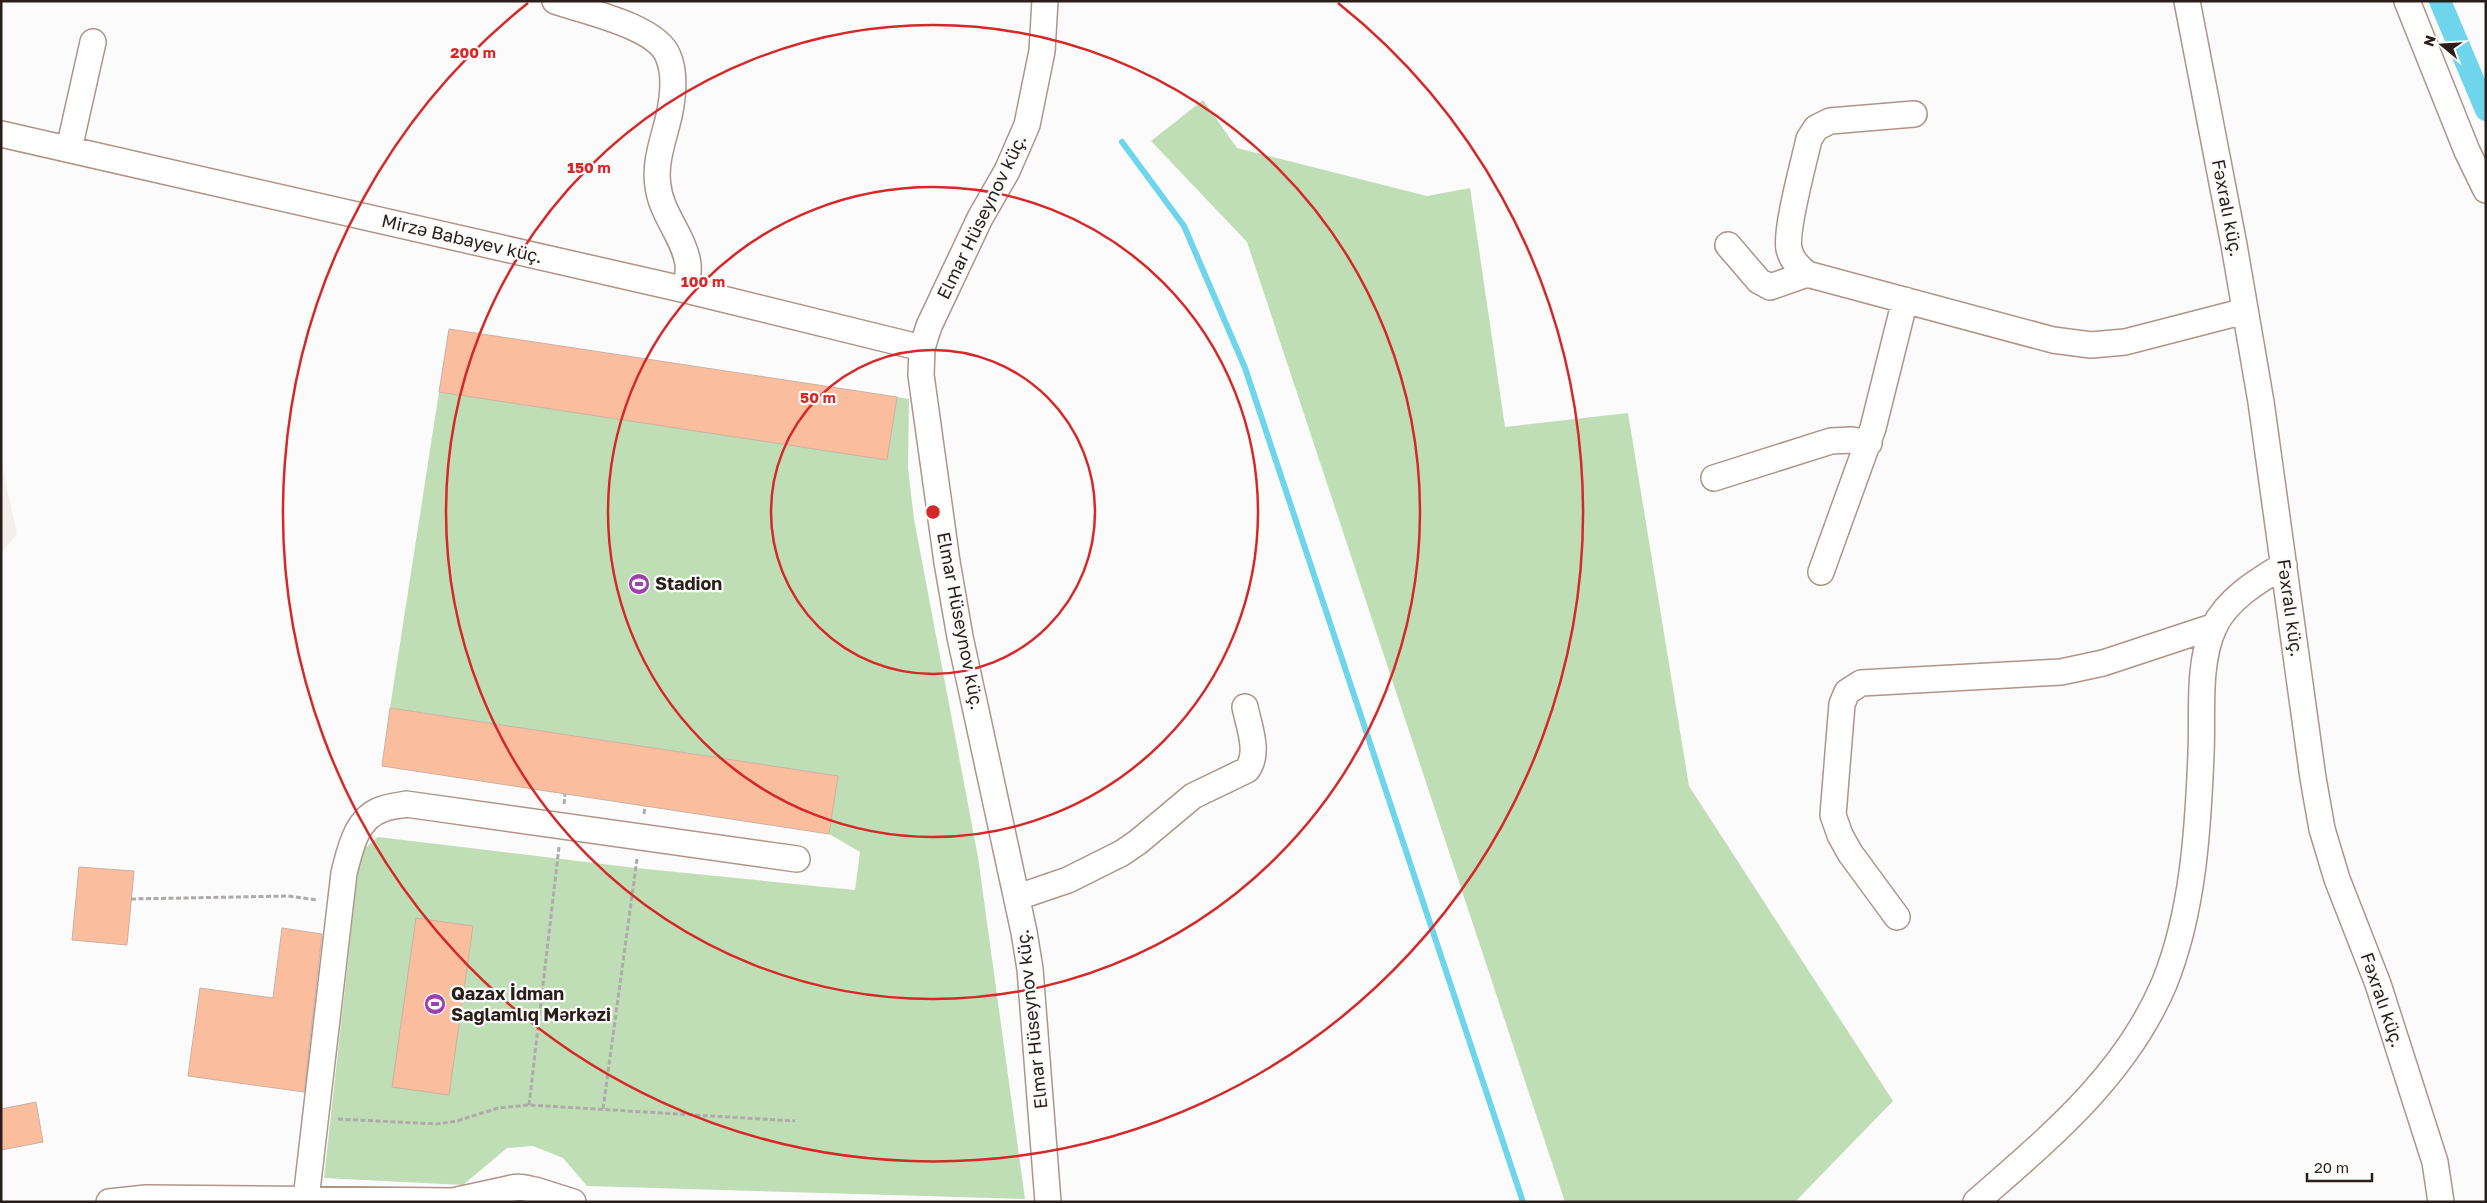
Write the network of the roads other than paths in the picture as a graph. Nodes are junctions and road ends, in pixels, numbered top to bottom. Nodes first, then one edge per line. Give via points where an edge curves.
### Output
1 (555, 1) edge
2 (1045, 1) edge
3 (2187, 1) edge
4 (2407, 1) edge
5 (93, 42) dead end
6 (1914, 114) dead end
7 (1, 134) edge
8 (69, 150) junction
9 (2486, 190) edge
10 (1728, 245) dead end
11 (1807, 274) junction
12 (686, 290) junction
13 (1905, 300) junction
14 (2246, 311) junction
15 (922, 348) junction
16 (1869, 443) junction
17 (1714, 478) dead end
18 (2284, 565) junction
19 (1821, 572) dead end
20 (2215, 626) junction
21 (1245, 707) dead end
22 (797, 860) dead end
23 (1018, 896) junction
24 (1897, 917) dead end
25 (520, 1195) edge
26 (306, 1199) junction
27 (109, 1202) edge
28 (573, 1202) edge
29 (1048, 1202) edge
30 (1976, 1202) edge
31 (2441, 1202) edge

1 - 12 street via 637,29 657,41 668,55 673,82 672,104 658,162 657,186 688,264
2 - 15 street, Elmar Hüseynov küç. via 1042,51 1027,126 957,265
3 - 14 street, Fəxralı küç.
4 - 9 street
5 - 8 street
6 - 11 street via 1830,121 1816,128 1809,139 1790,229 1789,247 1794,263
7 - 8 street, Mirzə Babayev küç.
8 - 12 street, Mirzə Babayev küç.
10 - 11 street via 1759,281 1770,287
11 - 13 street
12 - 15 street, Mirzə Babayev küç.
13 - 14 street via 2053,340 2091,345 2125,342
13 - 16 street
14 - 18 street, Fəxralı küç.
15 - 23 street, Elmar Hüseynov küç. via 921,375 960,637
16 - 17 street via 1831,441
16 - 19 street
18 - 20 street via 2255,583
18 - 31 street, Fəxralı küç. via 2322,829 2337,879 2387,1012 2435,1162
20 - 24 street via 2103,663 2061,672 1861,683 1847,692 1842,704 1833,815 1850,853
20 - 30 street via 2206,652 2200,797 2193,863 2186,907 2165,981 2138,1034 2099,1086 2068,1122
21 - 23 street via 1254,754 1247,770 1193,796 1122,853 1068,880
22 - 26 street via 406,804 381,809 364,821 352,843 344,873
23 - 29 street, Elmar Hüseynov küç. via 1030,969
25 - 26 street via 453,1201
25 - 28 street
26 - 27 street via 146,1198

